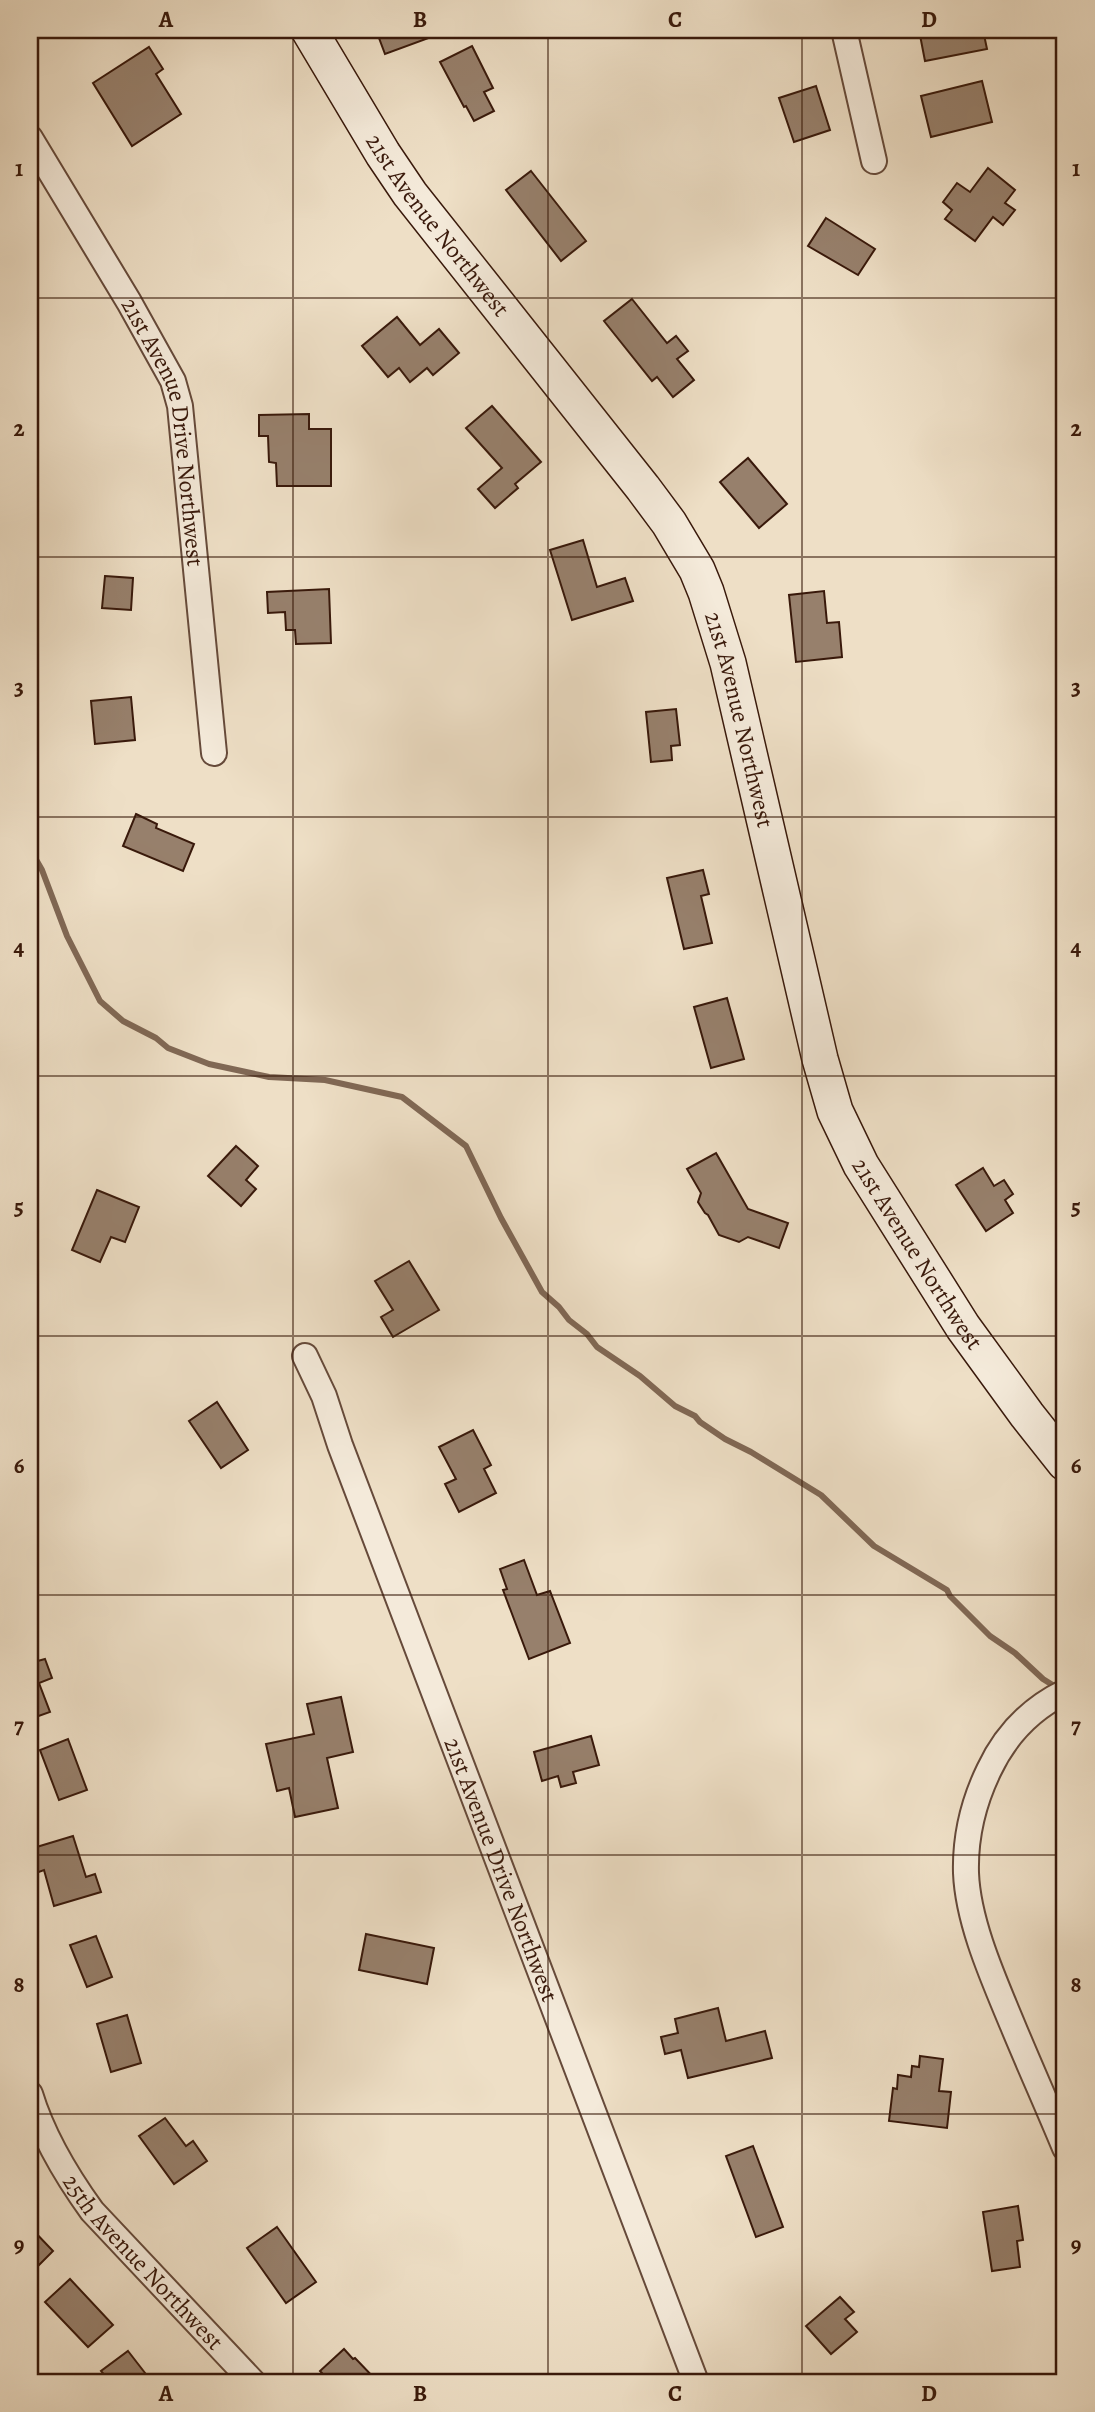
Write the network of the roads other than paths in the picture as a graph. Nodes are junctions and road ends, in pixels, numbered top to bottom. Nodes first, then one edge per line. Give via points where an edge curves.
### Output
1 (309, 30) edge
2 (844, 30) edge
3 (30, 138) edge
4 (874, 161) dead end
5 (214, 753) dead end
6 (305, 1356) dead end
7 (1065, 1463) edge
8 (1065, 1692) edge
9 (30, 2094) edge
10 (1065, 2148) edge
11 (253, 2382) edge
12 (696, 2382) edge

1 - 7 street, 21st Avenue Northwest via 410,194 643,488 696,570 728,663 835,1111 861,1165 964,1327
2 - 4 street
3 - 5 street, 21st Avenue Drive Northwest via 173,381 180,407
6 - 12 street, 21st Avenue Drive Northwest via 324,1396
8 - 10 street via 1027,1717 999,1749 979,1789 966,1867 985,1955
9 - 11 street, 25th Avenue Northwest via 44,2132 92,2211

